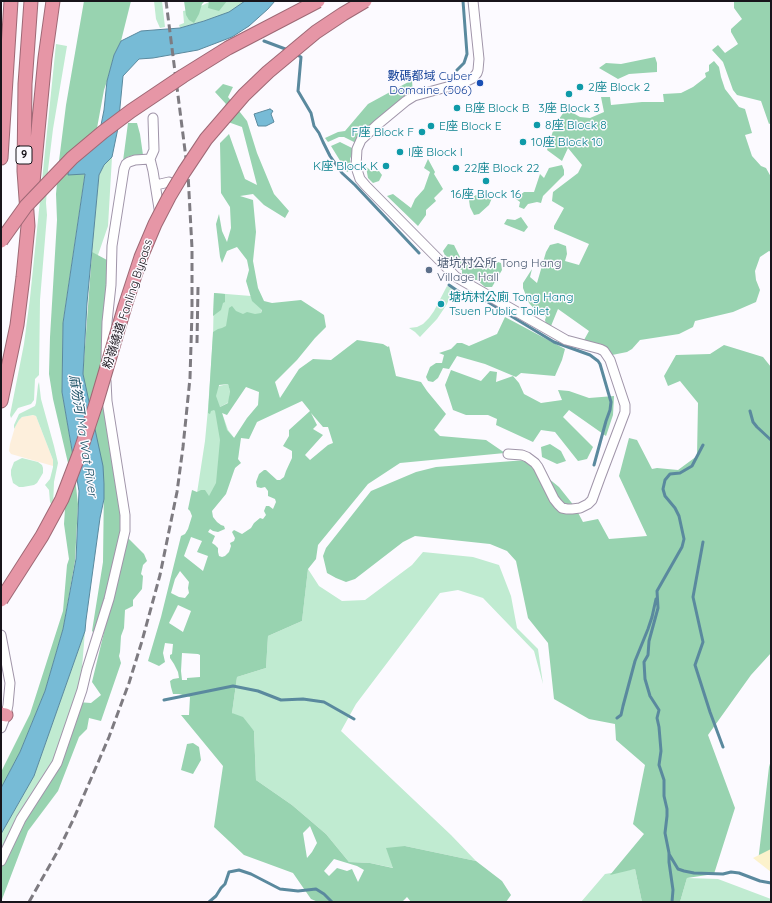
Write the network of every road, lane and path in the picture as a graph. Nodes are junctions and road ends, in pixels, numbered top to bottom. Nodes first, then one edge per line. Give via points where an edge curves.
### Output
1 (12, 1) edge
2 (31, 1) edge
3 (53, 1) edge
4 (60, 1) edge
5 (318, 1) edge
6 (366, 1) edge
7 (473, 1) edge
8 (45, 58) junction
9 (153, 118) dead end
10 (1, 158) edge
11 (150, 159) junction
12 (169, 182) dead end
13 (156, 184) junction
14 (28, 226) junction
15 (156, 233) dead end
16 (1, 241) edge
17 (1, 401) edge
18 (508, 454) dead end
19 (1, 600) edge
20 (1, 634) edge
21 (4, 714) edge
22 (1, 728) edge
23 (1, 861) edge

1 - 10 highway, 9
2 - 14 highway, 9 via 24,84 24,171
3 - 8 highway
4 - 8 highway
5 - 16 highway, bridge via 228,48 144,102 103,132 72,158 26,206
6 - 19 highway, 粉嶺繞道 Fanling Bypass, bridge via 316,32 268,72 206,139 184,172 155,224 141,257 96,404 62,499 42,536
7 - 18 street via 479,59 477,73 465,82 414,96 406,101 361,140 357,149 356,167 360,179 366,186 456,277 566,340 600,349 608,355 625,408 592,500 588,504 580,508 562,508 554,499 535,463 522,455
8 - 14 highway
9 - 11 street via 154,150
11 - 13 street
11 - 23 street via 135,160 126,164 112,246 107,322 107,401 125,515 110,599 57,763 21,819
12 - 13 street
13 - 15 street via 160,215
14 - 17 highway, 9 via 17,326
20 - 21 street via 10,683 8,705
21 - 22 street

